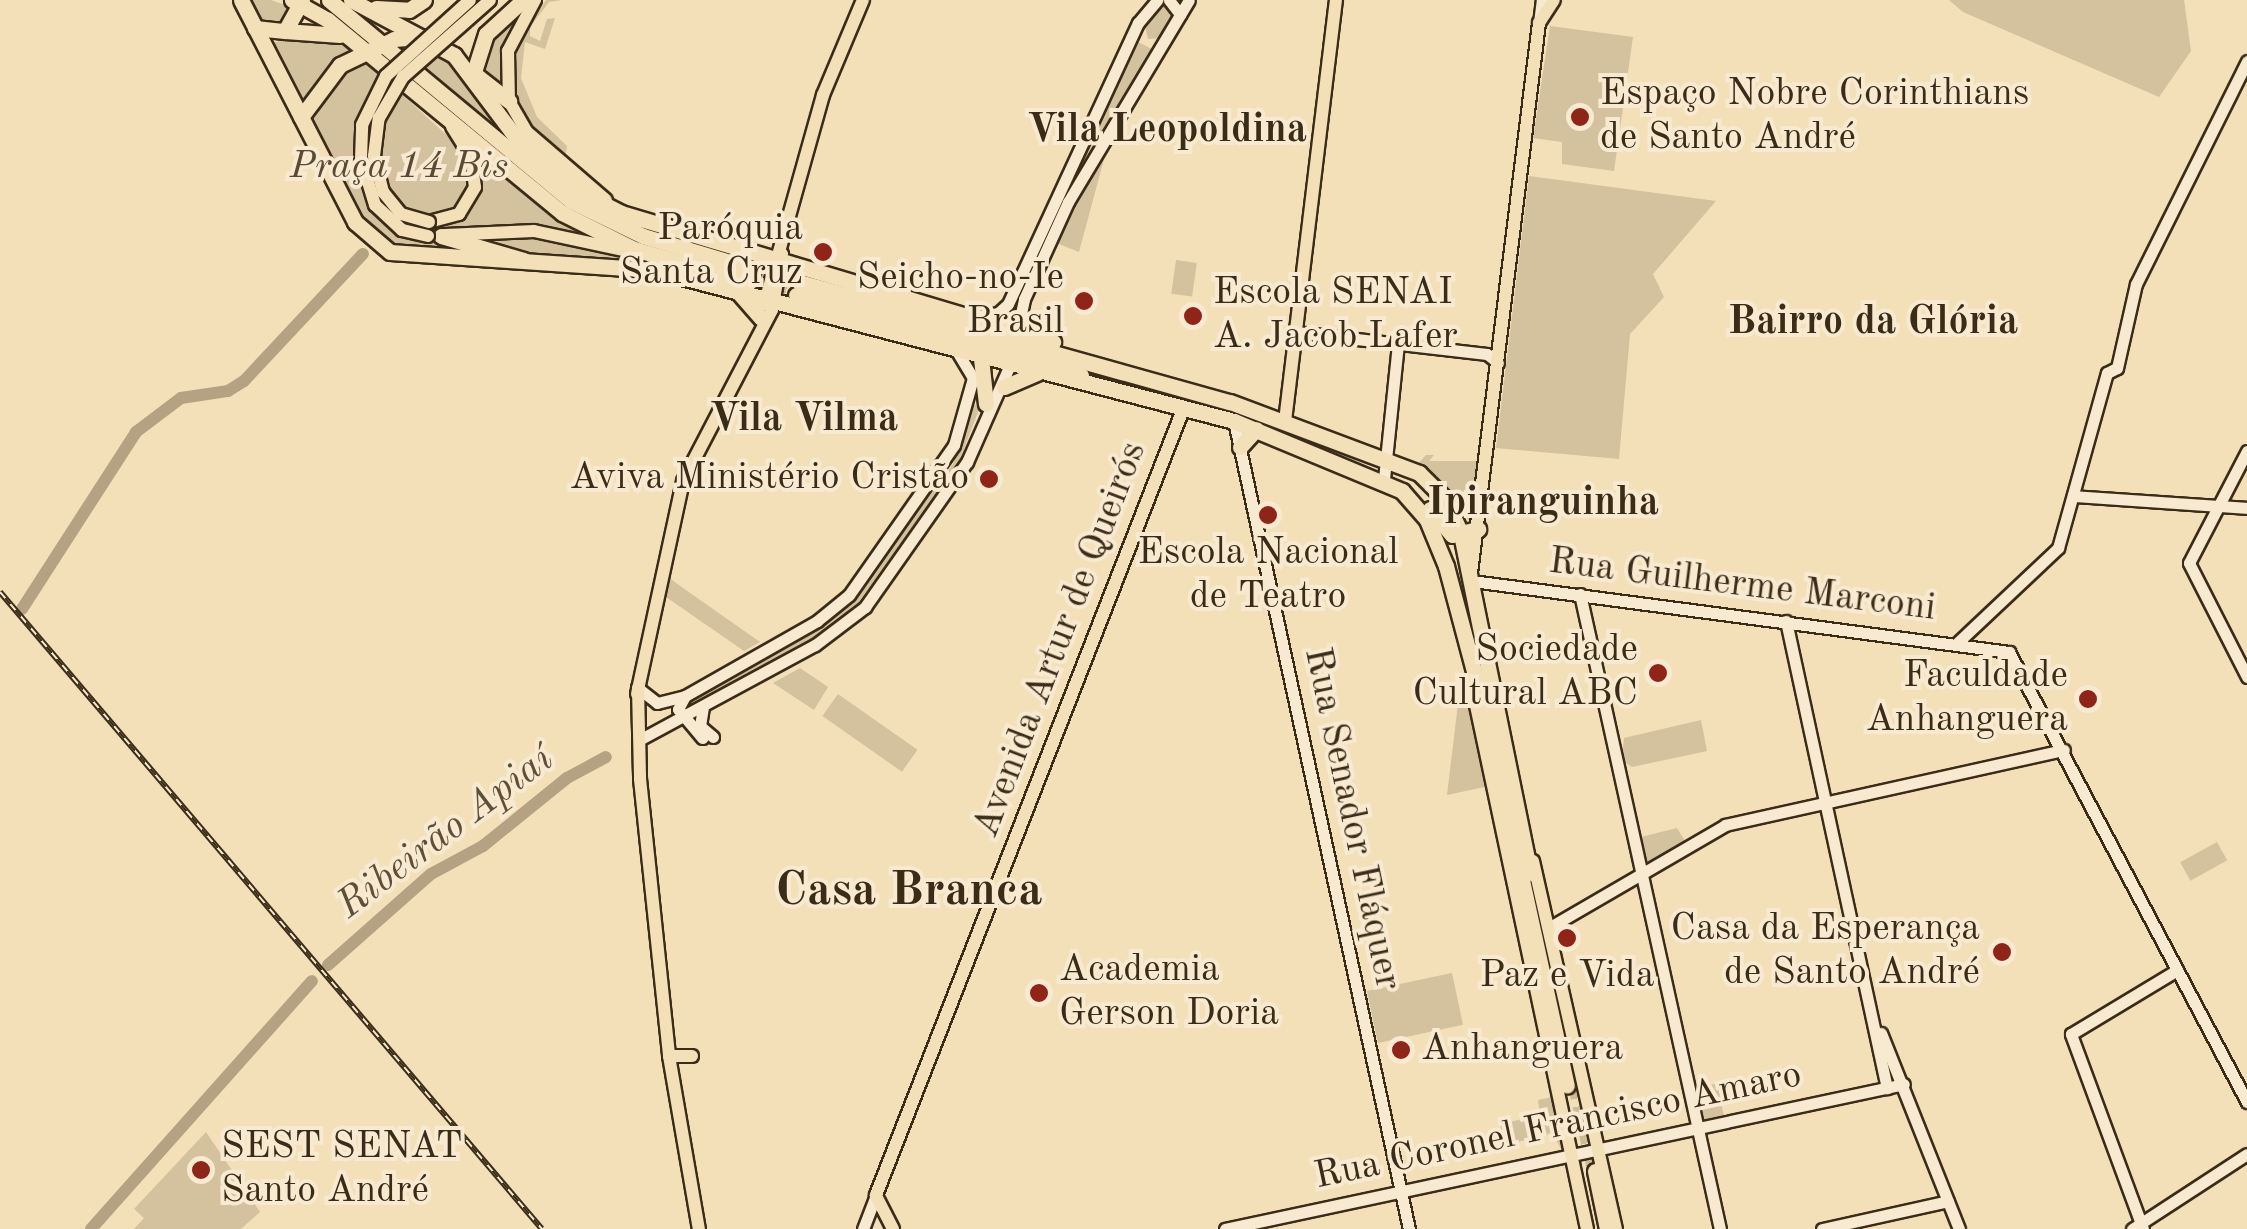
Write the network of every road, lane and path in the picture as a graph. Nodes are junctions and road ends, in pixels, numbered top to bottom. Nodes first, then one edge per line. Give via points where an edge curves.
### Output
1 (241, 0) edge
2 (329, 0) edge
3 (424, 0) edge
4 (470, 0) edge
5 (490, 0) edge
6 (524, 0) edge
7 (535, 0) edge
8 (863, 0) edge
9 (1157, 0) edge
10 (1169, 0) edge
11 (1189, 0) edge
12 (1336, 0) edge
13 (1542, 0) edge
14 (1554, 0) edge
15 (299, 1) edge
16 (356, 3) edge
17 (1180, 14) junction
18 (1538, 22) junction
19 (256, 28) junction
20 (1137, 29) junction
21 (285, 31) junction
22 (349, 38) junction
23 (425, 38) junction
24 (1164, 42) junction
25 (382, 44) junction
26 (365, 52) junction
27 (2247, 61) edge
28 (474, 75) junction
29 (510, 102) junction
30 (301, 117) junction
31 (452, 127) junction
32 (519, 141) junction
33 (556, 190) junction
34 (638, 220) junction
35 (433, 232) junction
36 (654, 255) junction
37 (780, 261) junction
38 (558, 266) junction
39 (746, 274) junction
40 (801, 289) junction
41 (770, 300) junction
42 (761, 318) junction
43 (968, 322) junction
44 (1296, 332) junction
45 (758, 336) junction
46 (1398, 344) junction
47 (1014, 347) junction
48 (956, 350) junction
49 (980, 351) junction
50 (1492, 358) junction
51 (1039, 373) junction
52 (1004, 387) junction
53 (1110, 388) junction
54 (1197, 392) junction
55 (1230, 402) junction
56 (967, 405) junction
57 (1184, 407) junction
58 (986, 411) junction
59 (1234, 421) junction
60 (1285, 421) junction
61 (1256, 430) junction
62 (1285, 440) junction
63 (1240, 447) junction
64 (2247, 451) edge
65 (1384, 457) junction
66 (1384, 478) junction
67 (1402, 490) junction
68 (2073, 496) junction
69 (2217, 506) junction
70 (2247, 508) edge
71 (1438, 520) junction
72 (1478, 529) junction
73 (1461, 534) junction
74 (1471, 578) junction
75 (1580, 594) junction
76 (1786, 620) junction
77 (1956, 644) junction
78 (2247, 677) edge
79 (638, 688) junction
80 (685, 696) junction
81 (703, 707) junction
82 (683, 718) junction
83 (639, 740) junction
84 (2064, 750) junction
85 (1828, 802) junction
86 (1523, 824) junction
87 (1642, 873) junction
88 (1550, 927) junction
89 (2177, 970) junction
90 (1874, 1019) junction
91 (669, 1056) junction
92 (692, 1056) dead end
93 (1904, 1084) junction
94 (1571, 1088) junction
95 (1887, 1088) junction
96 (2247, 1102) edge
97 (1697, 1129) junction
98 (1598, 1150) junction
99 (2247, 1154) edge
100 (1572, 1155) junction
101 (1401, 1191) junction
102 (876, 1194) junction
103 (1948, 1201) junction
104 (2138, 1227) edge
105 (699, 1229) edge
106 (862, 1229) edge
107 (893, 1229) edge
108 (1225, 1229) edge
109 (1410, 1229) edge
110 (1587, 1229) edge
111 (1598, 1229) edge
112 (1607, 1229) edge
113 (1616, 1229) edge
114 (1720, 1229) edge
115 (1822, 1229) edge
116 (1959, 1229) edge

1 - 19 highway
2 - 25 highway
3 - 16 highway via 403,11
4 - 35 main road, bridge via 386,76 362,125 361,158 375,205 394,226
5 - 35 main road, bridge via 403,77 378,118 374,156 383,192 401,214
6 - 28 highway via 486,34
7 - 29 main road via 508,51
8 - 37 main road via 821,99
9 - 20 street
10 - 17 street
11 - 17 street
12 - 44 main road
13 - 18 street
14 - 18 main road
15 - 21 highway
15 - 22 highway
16 - 23 highway
17 - 24 street
18 - 50 main road via 1500,342
19 - 21 highway
19 - 30 highway
20 - 24 street via 1146,41
20 - 43 street via 1008,304
21 - 22 highway
22 - 26 highway
23 - 25 highway
23 - 28 highway
24 - 47 street via 1068,202
25 - 26 highway
25 - 33 highway
26 - 30 highway via 324,80
26 - 31 highway
27 - 68 street via 2136,284
28 - 29 highway
28 - 32 highway
29 - 34 main road via 538,143
30 - 38 highway via 372,243 398,254
31 - 35 main road via 471,157 474,187 459,214
31 - 36 highway via 553,206
32 - 33 highway
32 - 34 highway via 586,195
33 - 39 highway via 643,236
34 - 39 highway
35 - 36 main road via 534,231
35 - 38 highway
36 - 39 highway
37 - 39 highway
37 - 40 highway
37 - 41 main road
38 - 39 highway
39 - 41 highway
39 - 42 highway
40 - 41 highway
40 - 43 highway
40 - 48 highway
40 - 49 highway
41 - 42 main road
41 - 45 main road
42 - 45 main road
43 - 47 highway
43 - 49 highway
44 - 46 street
44 - 60 main road
45 - 79 main road via 683,482
46 - 50 street
46 - 65 street
47 - 49 highway
47 - 51 highway
47 - 52 street
47 - 53 highway
47 - 54 highway
48 - 49 highway
48 - 56 street via 972,374
49 - 58 highway
50 - 72 main road
51 - 52 highway
51 - 53 highway
52 - 58 street
53 - 57 highway
54 - 55 highway
54 - 57 highway
55 - 59 highway
55 - 60 highway
56 - 58 street
56 - 80 street via 945,461 849,595 817,621
57 - 59 highway
57 - 102 main road, Avenida Artur de Queirós
58 - 81 street via 962,471 865,607 825,639
59 - 61 highway
59 - 63 street, Rua Senador Fláquer
60 - 62 highway
60 - 65 highway
61 - 62 highway
61 - 63 highway
62 - 66 highway
63 - 101 street, Rua Senador Fláquer
64 - 69 street
65 - 66 street
65 - 73 highway via 1432,484
66 - 67 highway
67 - 71 highway
67 - 94 highway via 1432,529 1448,574
68 - 69 street
68 - 77 street via 2052,558
69 - 70 street
69 - 78 street via 2190,567
71 - 73 highway via 1452,536
71 - 74 highway via 1459,575
72 - 73 highway
72 - 74 main road
73 - 74 highway
74 - 75 street, Rua Guilherme Marconi
74 - 86 highway
75 - 76 street, Rua Guilherme Marconi
75 - 87 street
76 - 77 street, Rua Guilherme Marconi
76 - 85 street
77 - 84 street, Rua Guilherme Marconi via 2004,650 2015,658
79 - 80 street via 656,703
79 - 83 main road
80 - 82 street via 678,707
81 - 82 street
81 - 82 street via 700,726 707,738
82 - 83 street
83 - 91 main road
84 - 85 street
84 - 89 street
85 - 87 street via 1725,825
85 - 90 street
86 - 88 main road
86 - 94 highway
87 - 88 street
87 - 97 street
88 - 94 main road
89 - 96 street
89 - 104 street via 2072,1037
90 - 93 street
90 - 95 street
91 - 92 main road
91 - 105 main road
93 - 95 street, Rua Coronel Francisco Amaro
93 - 103 street
94 - 98 main road
94 - 100 main road
95 - 97 street, Rua Coronel Francisco Amaro
97 - 98 street, Rua Coronel Francisco Amaro
97 - 114 street
98 - 100 street, Rua Coronel Francisco Amaro
98 - 113 main road
99 - 104 street
100 - 101 street, Rua Coronel Francisco Amaro
100 - 110 main road
101 - 108 street, Rua Coronel Francisco Amaro
101 - 109 street, Rua Senador Fláquer
102 - 106 street, Avenida Artur de Queirós
102 - 107 main road
103 - 115 street
103 - 116 street
111 - 112 highway via 1590,1172

